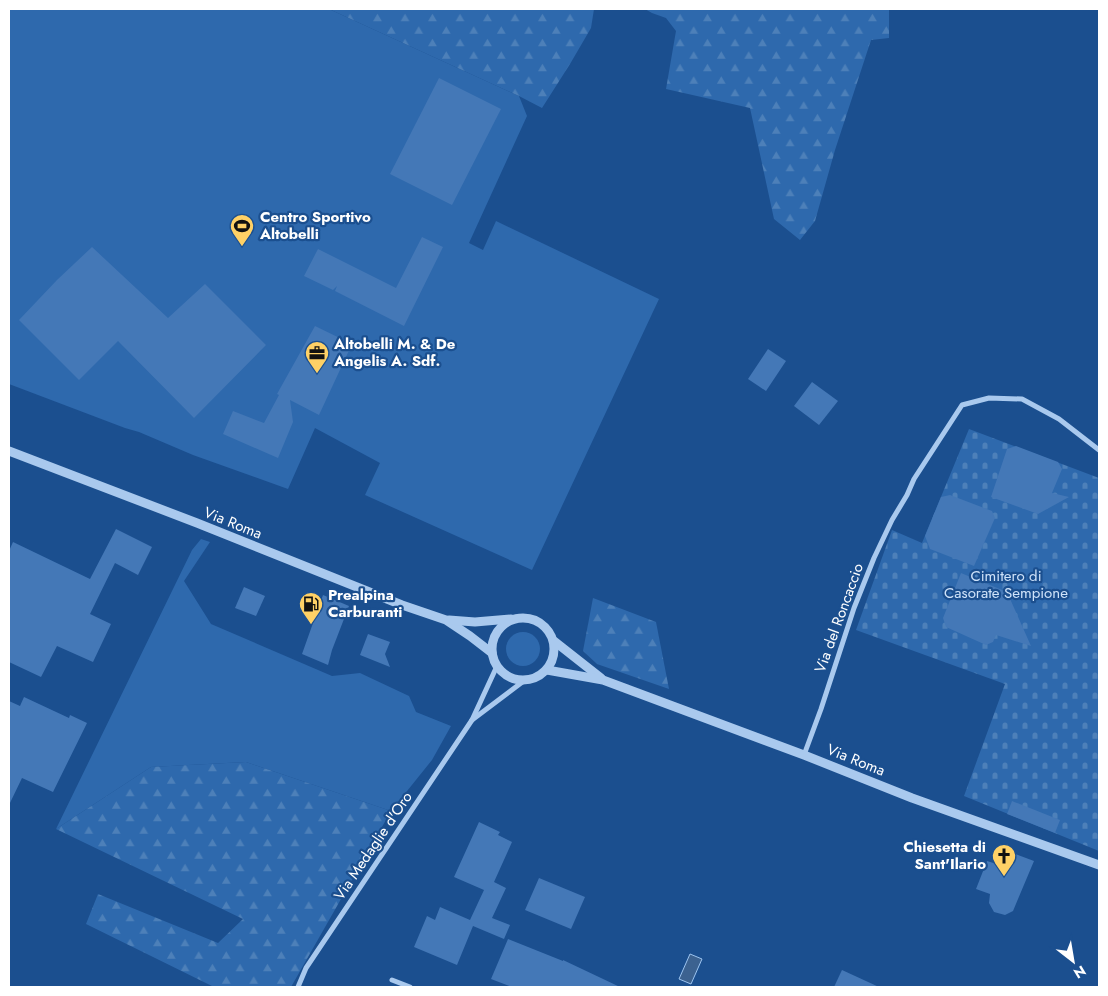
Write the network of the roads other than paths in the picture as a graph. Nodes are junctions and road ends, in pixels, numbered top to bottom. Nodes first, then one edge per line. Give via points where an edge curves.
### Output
1 (1099, 450) edge
2 (9, 451) edge
3 (512, 619) junction
4 (446, 620) junction
5 (554, 641) junction
6 (492, 653) junction
7 (497, 666) junction
8 (547, 670) junction
9 (525, 680) junction
10 (603, 680) junction
11 (472, 720) junction
12 (804, 755) junction
13 (1099, 865) edge
14 (392, 980) dead end
15 (298, 987) edge
16 (410, 987) edge

1 - 12 street, Via del Roncaccio via 1059,419 1022,399 988,398 962,405 914,479 874,558
2 - 4 street, Via Roma
3 - 4 street, Via Roma
3 - 5 street, Via Roma via 533,618 550,631
3 - 6 street via 496,633
4 - 6 street, Via Roma
5 - 8 street via 554,656
5 - 10 street, Via Roma
6 - 7 street
7 - 9 street via 504,674
7 - 11 street, Via Medaglie d'Oro
8 - 9 street
8 - 10 street, Via Roma
9 - 11 street, Via Medaglie d'Oro
10 - 12 street, Via Roma
11 - 15 street, Via Medaglie d'Oro via 306,968
12 - 13 street, Via Roma via 912,798
14 - 16 street

